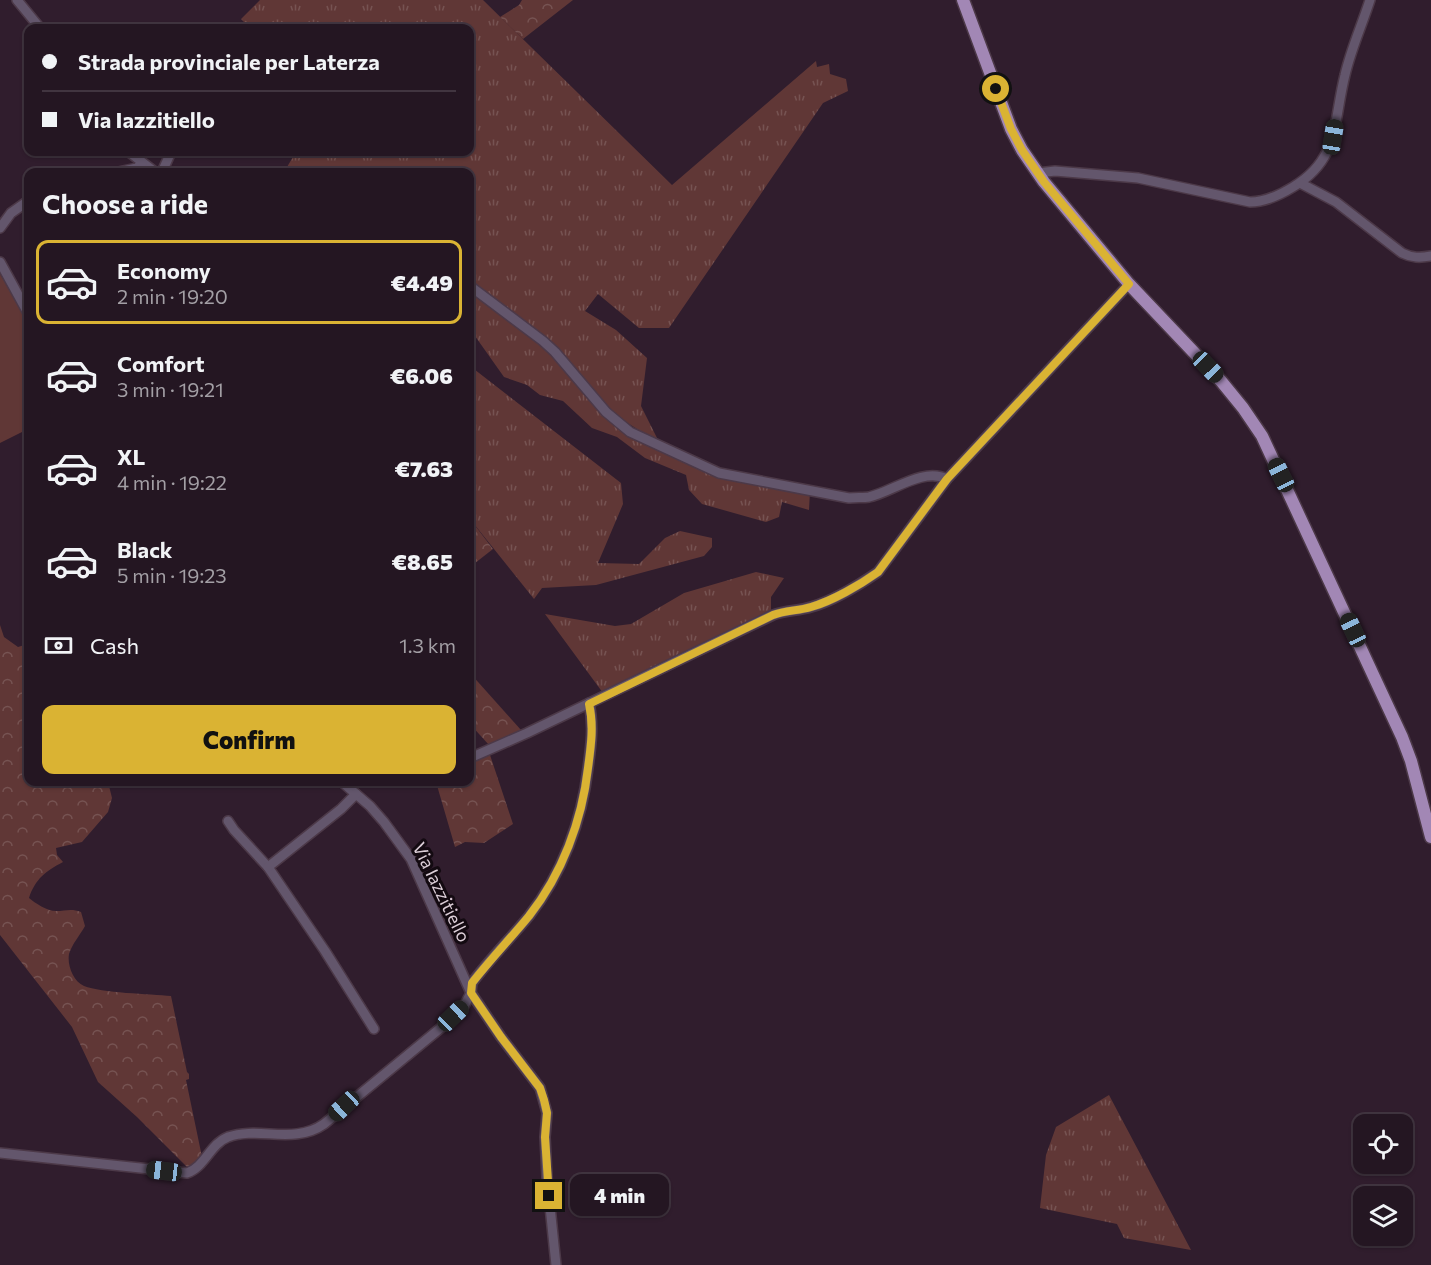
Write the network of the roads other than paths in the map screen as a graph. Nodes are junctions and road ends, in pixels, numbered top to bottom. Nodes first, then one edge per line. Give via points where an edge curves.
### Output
1 (17, 0) edge
2 (963, 0) edge
3 (1370, 0) edge
4 (37, 24) edge
5 (134, 156) edge
6 (142, 163) junction
7 (137, 168) edge
8 (149, 168) edge
9 (1038, 173) junction
10 (1300, 183) junction
11 (24, 204) edge
12 (11, 213) junction
13 (0, 215) edge
14 (0, 228) edge
15 (1431, 255) edge
16 (0, 262) edge
17 (1129, 284) junction
18 (474, 289) edge
19 (24, 306) edge
20 (947, 479) junction
21 (589, 704) junction
22 (474, 756) edge
23 (347, 786) edge
24 (356, 794) junction
25 (228, 821) dead end
26 (1431, 837) edge
27 (268, 867) junction
28 (471, 993) junction
29 (374, 1029) dead end
30 (0, 1153) edge
31 (556, 1265) edge

1 - 4 street
2 - 9 main road via 1011,129
3 - 10 street via 1346,72 1331,147 1315,171
5 - 6 street
6 - 7 street
6 - 8 street
9 - 10 street via 1145,179 1250,202 1272,198
9 - 17 main road
10 - 15 street via 1336,202 1402,253 1419,258
11 - 12 street
12 - 13 street
12 - 14 street
16 - 19 street
17 - 20 street
17 - 26 main road via 1221,381 1262,436 1402,737
18 - 20 street via 543,341 606,412 630,432 719,473 849,498 870,497 920,478
20 - 21 street via 878,572 867,580 814,607 773,615
21 - 22 street
21 - 28 street via 591,742 585,792 559,869 530,915 472,983
23 - 24 street, Via Iazzitiello
24 - 27 street
24 - 28 street, Via Iazzitiello via 384,822 411,859
25 - 27 street
27 - 29 street
28 - 30 street via 464,1006 414,1050 324,1124 307,1133 228,1137 197,1169 187,1173
28 - 31 street, Via Iazzitiello via 540,1088 544,1100

